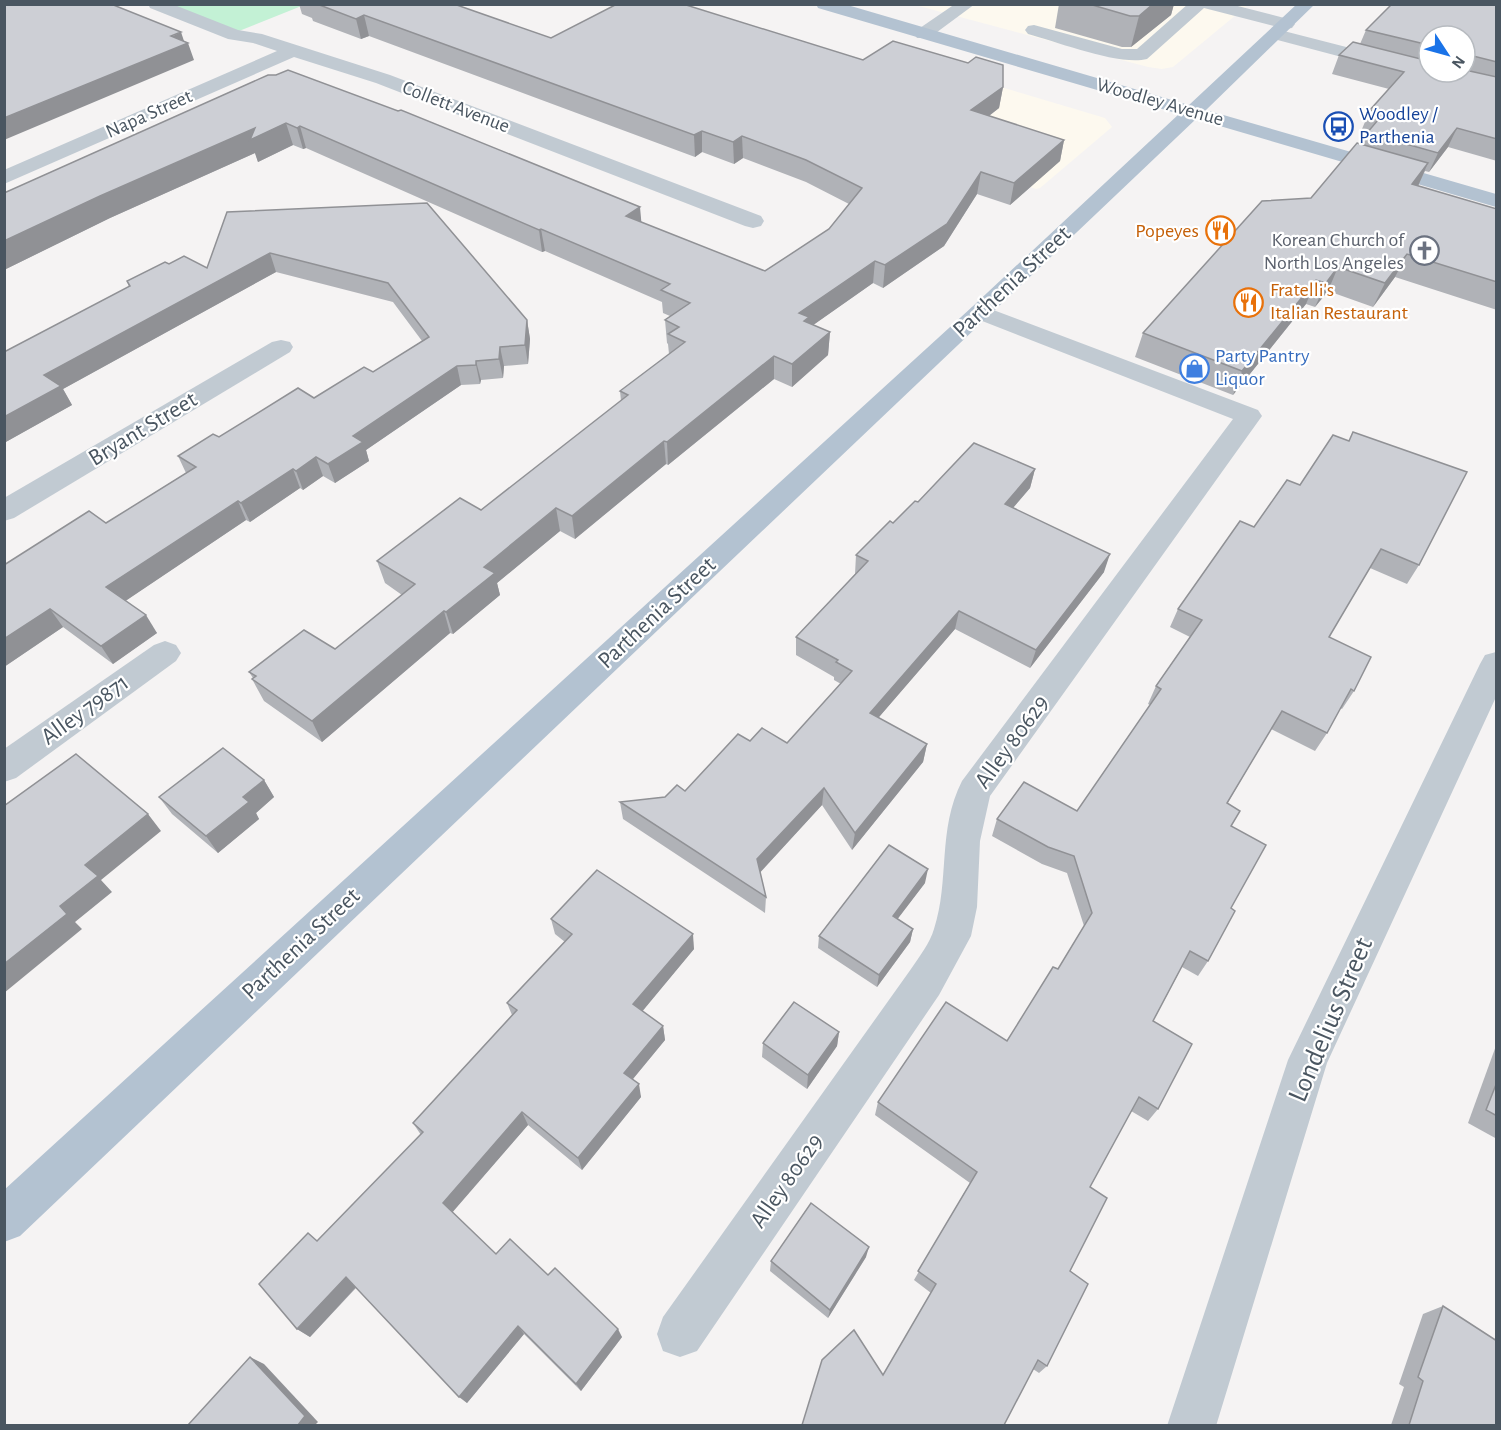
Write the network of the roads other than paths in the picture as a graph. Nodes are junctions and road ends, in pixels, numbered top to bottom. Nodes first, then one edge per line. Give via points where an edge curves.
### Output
1 (156, 4) edge
2 (824, 4) edge
3 (967, 4) edge
4 (1199, 4) edge
5 (1208, 4) edge
6 (1307, 4) edge
7 (1054, 16) dead end
8 (1281, 29) junction
9 (923, 34) junction
10 (293, 51) junction
11 (1402, 67) edge
12 (1194, 112) junction
13 (4, 178) edge
14 (1497, 201) edge
15 (753, 221) dead end
16 (980, 312) junction
17 (281, 347) dead end
18 (4, 511) edge
19 (165, 653) dead end
20 (1497, 664) edge
21 (4, 768) edge
22 (4, 1220) edge
23 (680, 1334) dead end
24 (1191, 1425) edge

1 - 10 street, Collett Avenue via 234,35
2 - 9 main road, Woodley Avenue
3 - 9 street
4 - 7 street via 1141,55 1121,54 1034,30
5 - 8 street
6 - 8 main road, Parthenia Street
8 - 11 street
8 - 12 main road, Parthenia Street
9 - 12 main road, Woodley Avenue
10 - 13 street, Napa Street
10 - 15 street, Collett Avenue via 383,79
12 - 14 main road, Woodley Avenue
12 - 16 main road, Parthenia Street
16 - 22 main road, Parthenia Street
16 - 23 street, Alley 80629 via 1249,416 974,791 962,841 952,936 925,982
17 - 18 street, Bryant Street
19 - 21 street, Alley 79871
20 - 24 street, Londelius Street via 1308,1060

